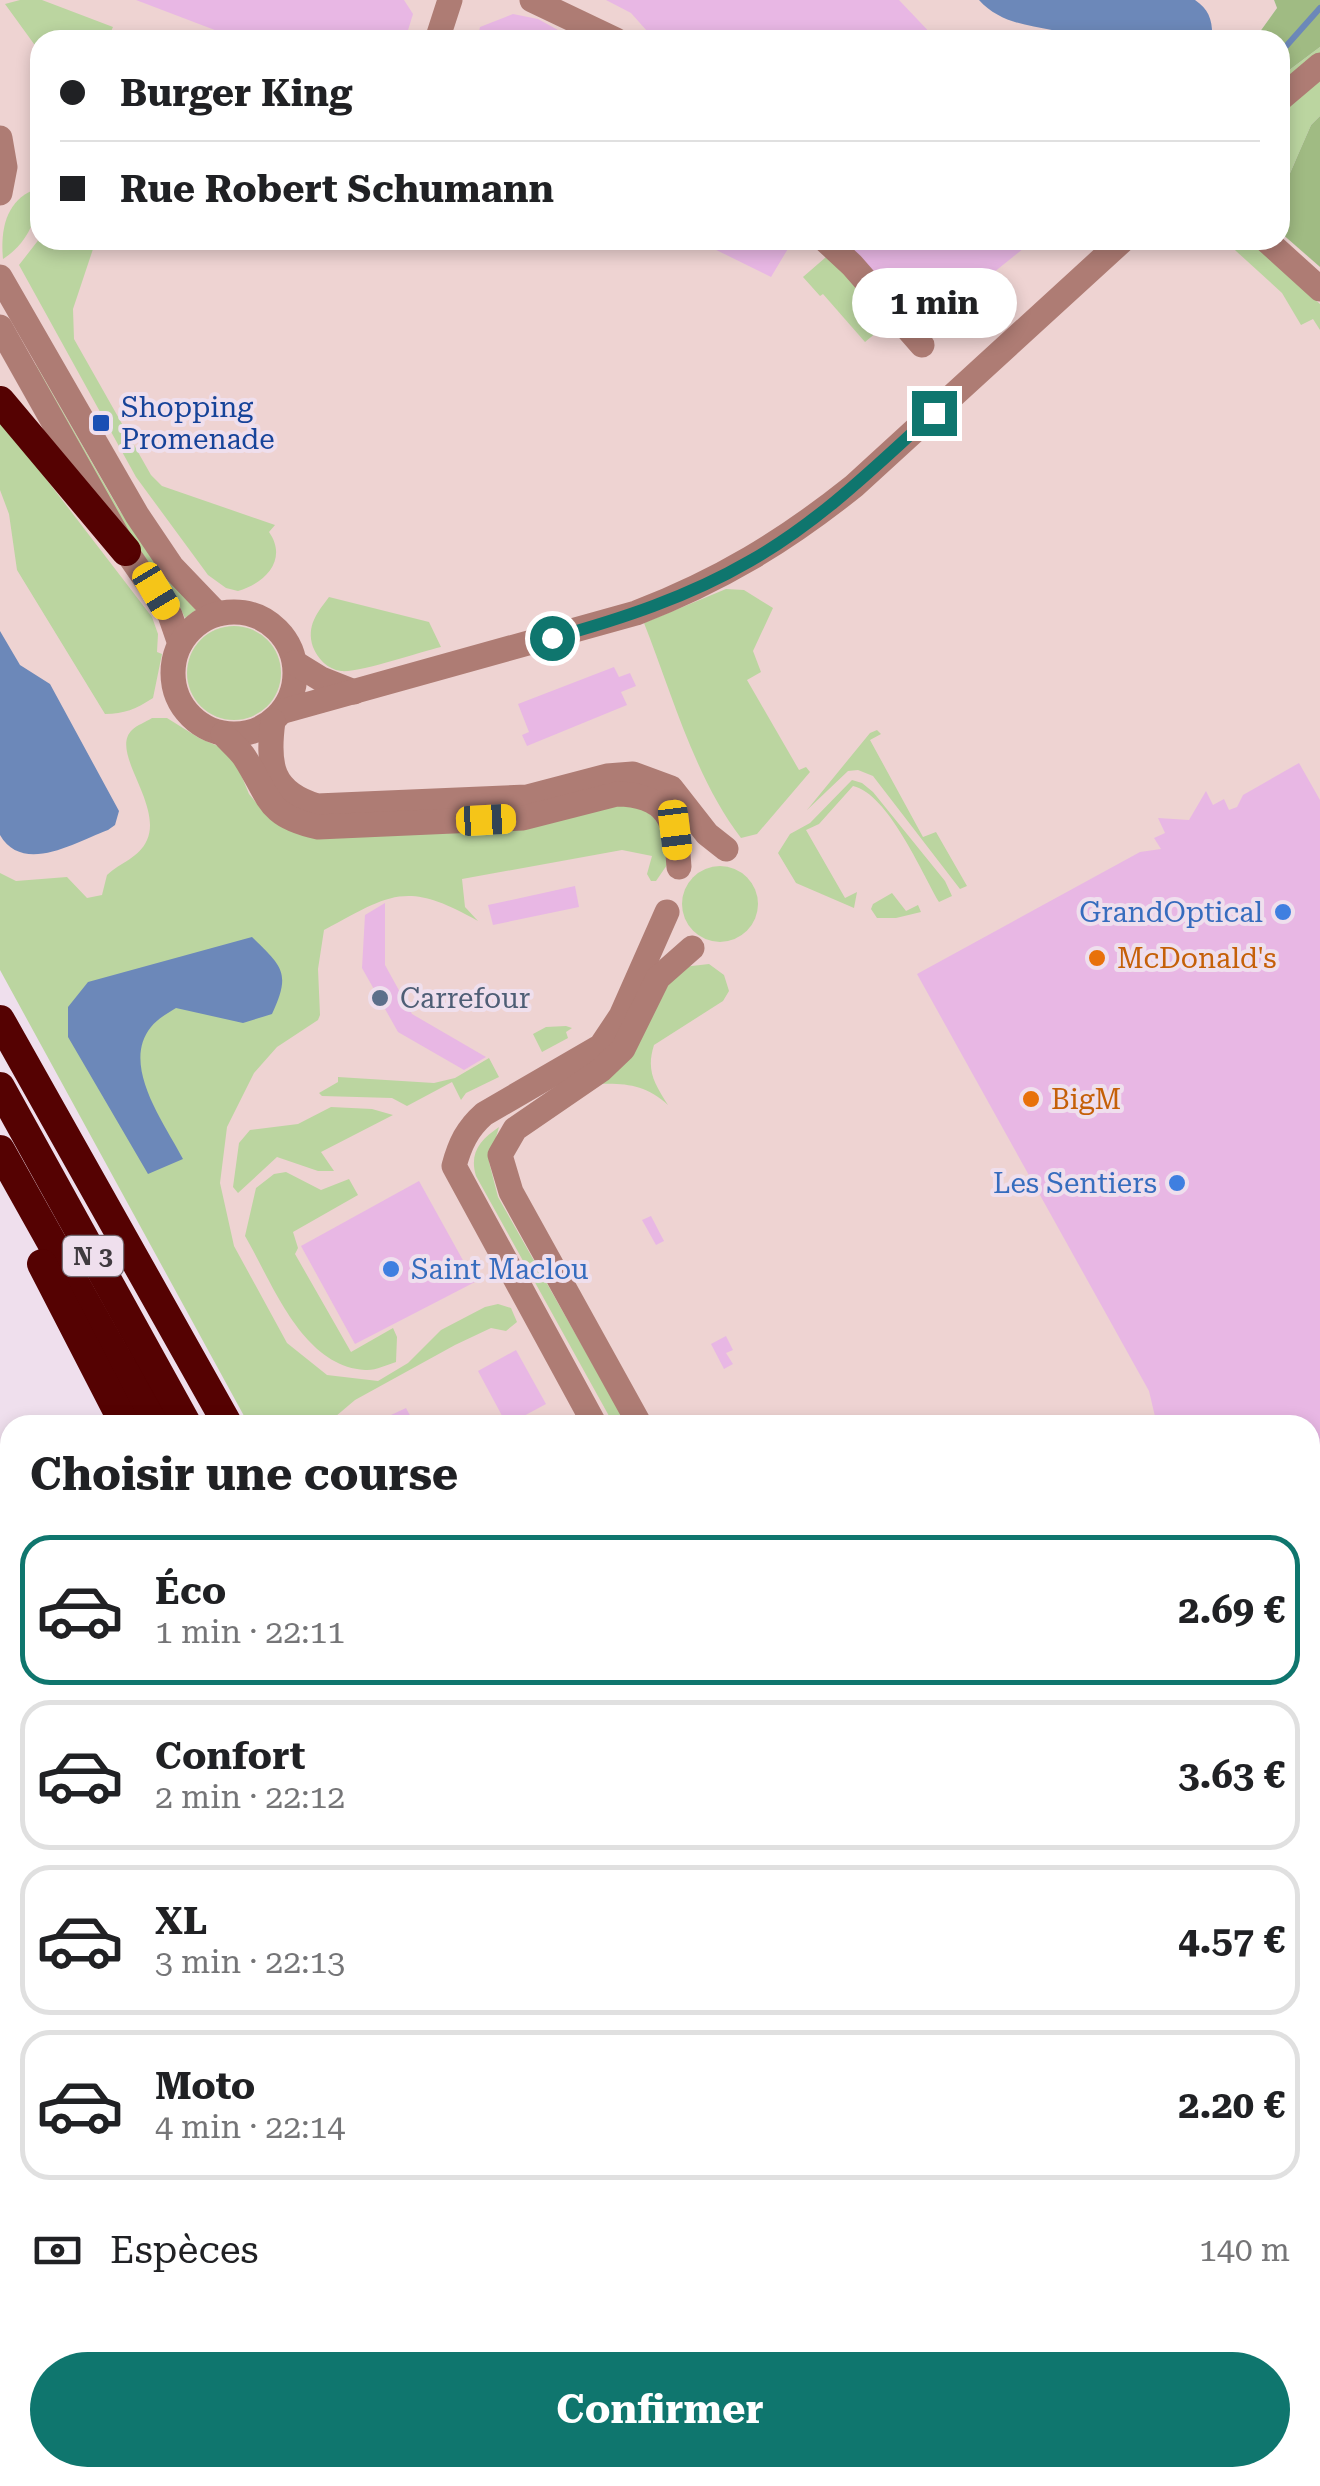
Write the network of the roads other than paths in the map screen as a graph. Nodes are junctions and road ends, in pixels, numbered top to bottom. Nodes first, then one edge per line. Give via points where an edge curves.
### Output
1 (450, 0) edge
2 (532, 0) edge
3 (440, 30) edge
4 (595, 30) edge
5 (1320, 65) edge
6 (1290, 90) edge
7 (0, 138) edge
8 (0, 193) edge
9 (836, 250) edge
10 (1112, 250) edge
11 (1277, 250) edge
12 (0, 277) edge
13 (1320, 289) edge
14 (0, 326) edge
15 (922, 345) dead end
16 (0, 401) edge
17 (126, 551) junction
18 (217, 614) junction
19 (180, 644) junction
20 (295, 663) junction
21 (354, 692) junction
22 (278, 716) junction
23 (223, 734) junction
24 (726, 849) dead end
25 (679, 866) dead end
26 (666, 912) dead end
27 (692, 948) dead end
28 (0, 1020) edge
29 (0, 1087) edge
30 (0, 1150) edge
31 (0, 1187) edge
32 (120, 1415) edge
33 (148, 1415) edge
34 (180, 1415) edge
35 (222, 1415) edge
36 (590, 1415) edge
37 (634, 1415) edge

1 - 3 street
2 - 4 street
5 - 6 street
7 - 8 street
9 - 15 street
10 - 21 street via 854,486 752,560 636,614
11 - 13 street
12 - 18 street via 137,514 172,566
14 - 17 street
16 - 17 highway
17 - 19 street via 163,603
18 - 19 street
18 - 20 street via 262,618 286,640
19 - 23 street via 173,681 178,700 205,728
20 - 21 street
20 - 22 street via 296,680
21 - 22 street
22 - 23 street via 241,735
22 - 24 street via 270,748 276,776 292,796 317,806 527,797 633,774 671,788
23 - 25 street via 245,757 270,804 306,824 524,818 632,794 670,816
26 - 36 street via 601,1046 484,1114 460,1144 454,1166
27 - 37 street via 658,978 623,1048 515,1129 500,1155 511,1192
28 - 35 highway
29 - 34 highway, N 3
30 - 33 highway, N 3
31 - 32 highway

